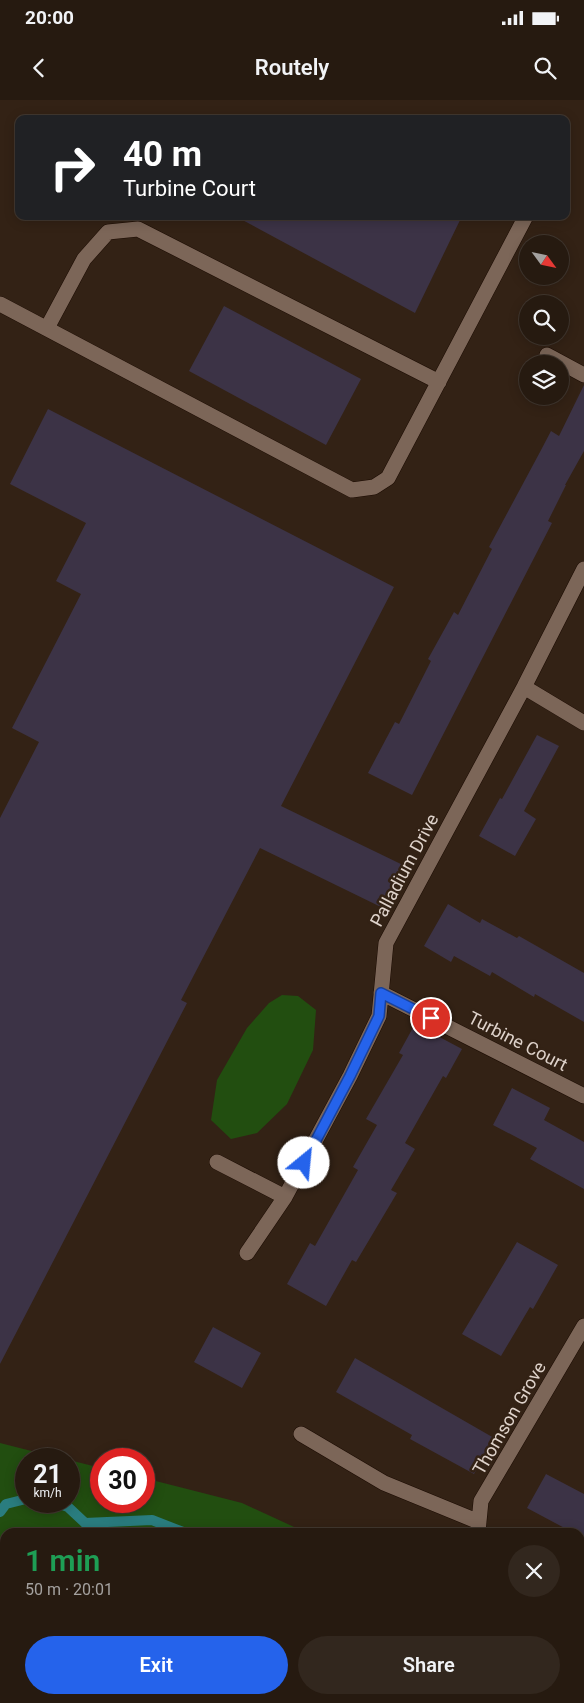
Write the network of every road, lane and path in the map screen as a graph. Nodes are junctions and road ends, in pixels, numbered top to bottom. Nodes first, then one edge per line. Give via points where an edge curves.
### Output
1 (524, 220) edge
2 (0, 304) edge
3 (47, 328) junction
4 (569, 366) edge
5 (584, 374) edge
6 (439, 382) junction
7 (584, 569) edge
8 (524, 687) junction
9 (584, 724) edge
10 (381, 993) junction
11 (584, 1096) edge
12 (217, 1162) dead end
13 (285, 1197) junction
14 (247, 1253) dead end
15 (584, 1326) edge
16 (301, 1434) dead end
17 (478, 1527) edge

1 - 6 street
2 - 3 street
3 - 6 street via 84,259 108,232 138,229
3 - 6 street via 352,490 374,487 388,478
4 - 5 street
7 - 8 street, Palladium Drive
8 - 9 street
8 - 10 street, Palladium Drive via 386,943
10 - 11 street, Turbine Court
10 - 13 street, Palladium Drive via 379,1016
12 - 13 street
13 - 14 street, Palladium Drive
15 - 17 street, Thomson Grove via 481,1501
16 - 17 street via 384,1483

